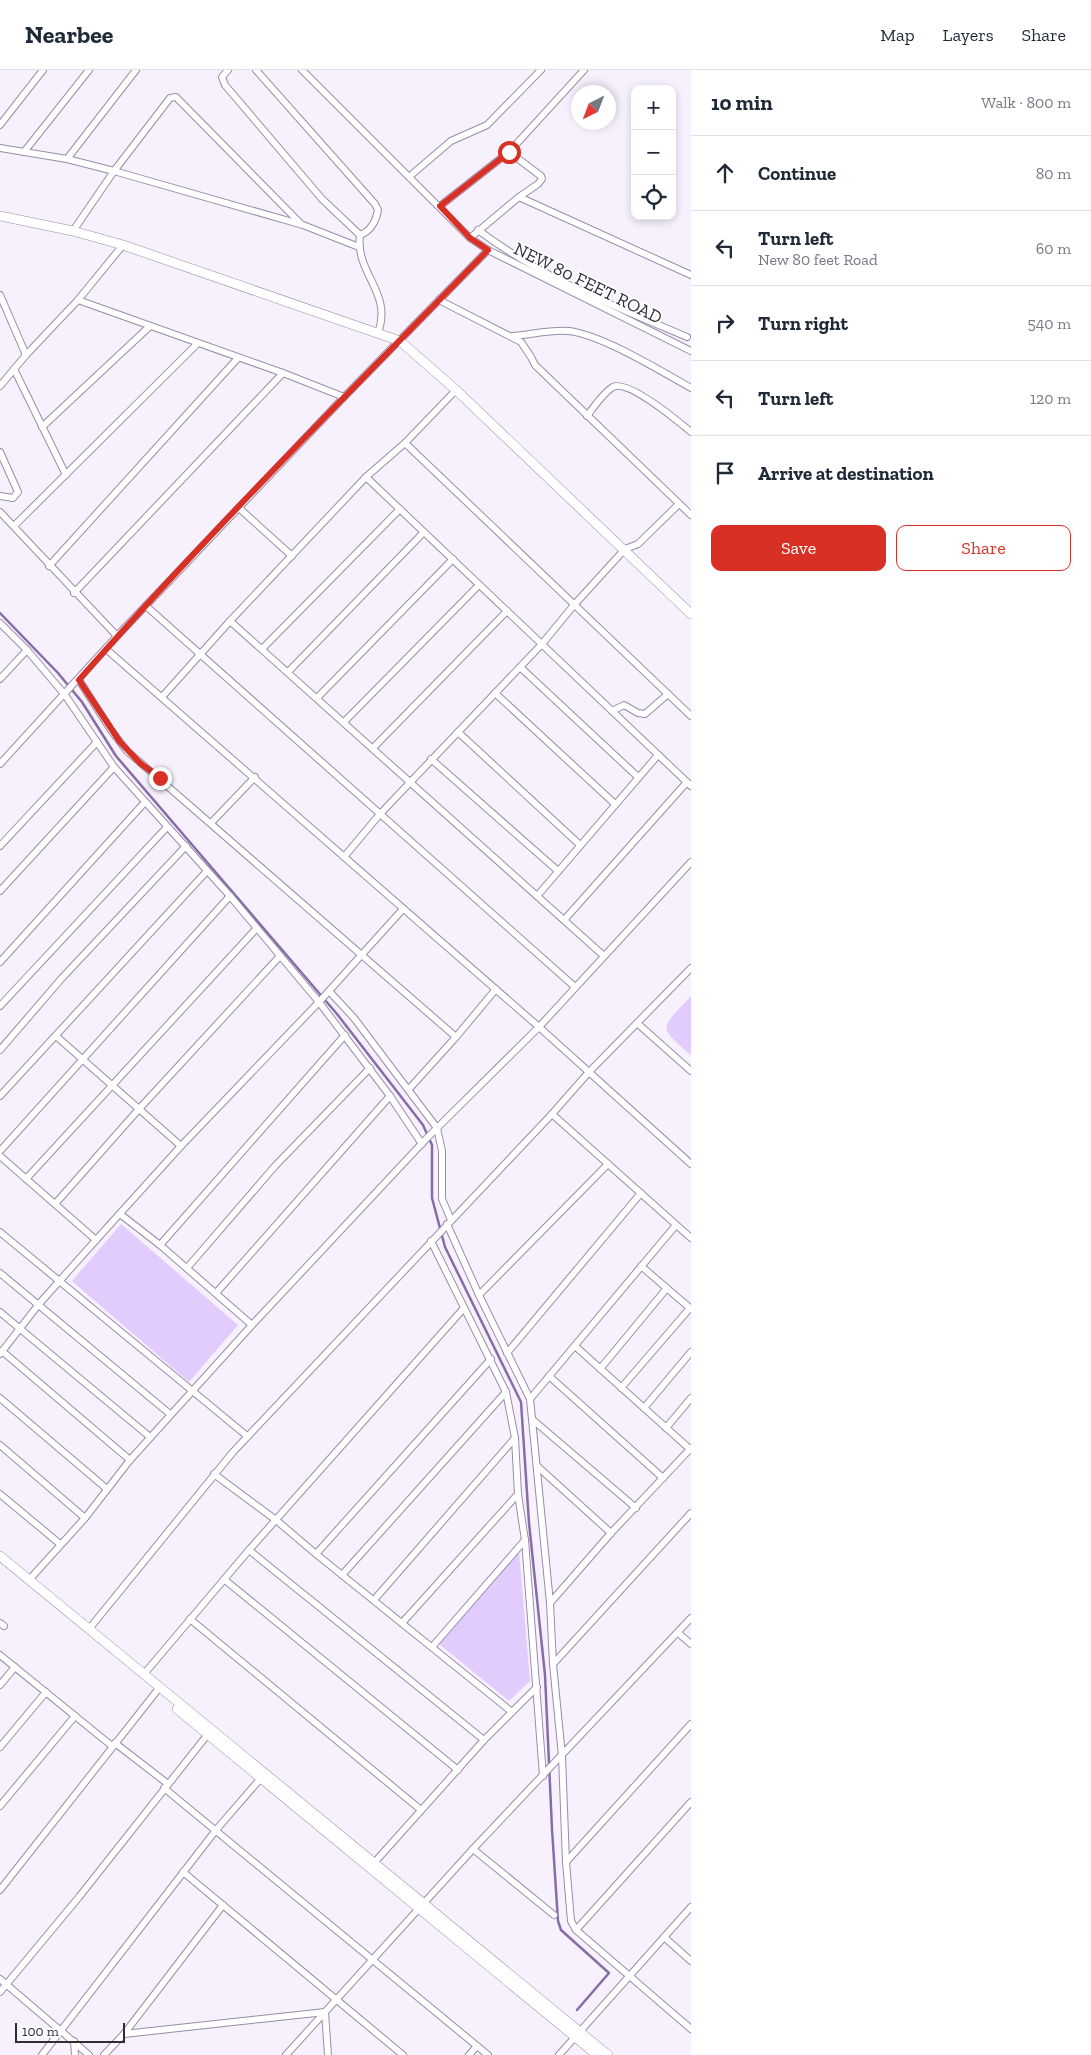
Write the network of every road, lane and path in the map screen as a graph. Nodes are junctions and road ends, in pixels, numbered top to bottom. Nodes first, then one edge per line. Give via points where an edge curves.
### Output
1 (43, 70) edge
2 (89, 70) edge
3 (136, 70) edge
4 (228, 70) edge
5 (256, 70) edge
6 (302, 70) edge
7 (541, 70) edge
8 (584, 70) edge
9 (0, 125) edge
10 (0, 148) edge
11 (24, 152) junction
12 (509, 152) junction
13 (66, 159) junction
14 (114, 171) junction
15 (410, 176) junction
16 (519, 197) junction
17 (440, 206) junction
18 (0, 216) edge
19 (303, 226) junction
20 (73, 230) junction
21 (478, 230) junction
22 (360, 235) junction
23 (470, 238) junction
24 (123, 245) junction
25 (359, 246) junction
26 (488, 250) junction
27 (691, 275) edge
28 (0, 295) edge
29 (78, 300) junction
30 (439, 300) junction
31 (149, 327) junction
32 (378, 333) junction
33 (689, 334) edge
34 (512, 336) junction
35 (400, 341) junction
36 (197, 344) junction
37 (681, 346) junction
38 (691, 351) edge
39 (26, 355) junction
40 (238, 358) junction
41 (14, 369) junction
42 (283, 373) junction
43 (0, 386) edge
44 (691, 388) edge
45 (456, 390) junction
46 (344, 397) junction
47 (587, 416) junction
48 (42, 426) junction
49 (691, 432) edge
50 (404, 443) junction
51 (0, 452) edge
52 (66, 475) junction
53 (366, 477) junction
54 (0, 496) edge
55 (679, 504) junction
56 (239, 508) junction
57 (400, 509) junction
58 (0, 512) edge
59 (691, 515) edge
60 (14, 526) junction
61 (424, 532) junction
62 (625, 549) junction
63 (292, 556) junction
64 (453, 559) junction
65 (49, 566) junction
66 (479, 584) junction
67 (74, 593) junction
68 (574, 605) junction
69 (146, 606) junction
70 (507, 611) junction
71 (691, 614) edge
72 (230, 621) junction
73 (2, 628) edge
74 (117, 636) junction
75 (542, 644) junction
76 (106, 649) junction
77 (262, 649) junction
78 (27, 650) junction
79 (201, 655) junction
80 (520, 667) junction
81 (288, 672) junction
82 (0, 679) edge
83 (79, 680) junction
84 (495, 693) junction
85 (668, 694) junction
86 (65, 695) junction
87 (162, 697) junction
88 (317, 698) junction
89 (612, 711) junction
90 (691, 716) edge
91 (344, 722) junction
92 (458, 732) junction
93 (96, 742) junction
94 (373, 748) junction
95 (658, 755) junction
96 (431, 760) junction
97 (0, 764) edge
98 (114, 767) junction
99 (255, 777) junction
100 (638, 777) junction
101 (410, 781) junction
102 (689, 784) edge
103 (145, 802) junction
104 (615, 804) junction
105 (380, 814) junction
106 (211, 823) junction
107 (167, 827) junction
108 (580, 845) junction
109 (0, 846) edge
110 (186, 846) junction
111 (344, 857) junction
112 (691, 862) edge
113 (208, 871) junction
114 (558, 871) junction
115 (0, 891) edge
116 (538, 894) junction
117 (230, 896) junction
118 (403, 909) junction
119 (565, 919) junction
120 (256, 929) junction
121 (361, 955) junction
122 (280, 956) junction
123 (604, 956) junction
124 (0, 962) edge
125 (691, 968) edge
126 (575, 987) junction
127 (496, 989) junction
128 (329, 991) junction
129 (319, 1002) junction
130 (0, 1006) edge
131 (637, 1024) junction
132 (539, 1027) junction
133 (346, 1035) junction
134 (56, 1036) junction
135 (456, 1037) junction
136 (0, 1050) edge
137 (82, 1059) junction
138 (370, 1068) junction
139 (691, 1071) edge
140 (590, 1072) junction
141 (112, 1084) junction
142 (409, 1089) junction
143 (0, 1096) edge
144 (390, 1096) junction
145 (139, 1108) junction
146 (552, 1114) junction
147 (435, 1130) junction
148 (424, 1141) junction
149 (181, 1146) junction
150 (0, 1151) edge
151 (0, 1156) edge
152 (608, 1164) junction
153 (691, 1164) edge
154 (26, 1179) junction
155 (641, 1193) junction
156 (55, 1204) junction
157 (120, 1214) junction
158 (449, 1222) junction
159 (676, 1225) junction
160 (0, 1232) edge
161 (691, 1238) edge
162 (96, 1240) junction
163 (431, 1240) junction
164 (160, 1245) junction
165 (641, 1266) junction
166 (187, 1268) junction
167 (0, 1273) edge
168 (59, 1281) junction
169 (667, 1288) junction
170 (216, 1293) junction
171 (479, 1295) junction
172 (39, 1304) junction
173 (464, 1308) junction
174 (690, 1309) edge
175 (0, 1312) edge
176 (252, 1325) junction
177 (19, 1328) junction
178 (575, 1346) junction
179 (691, 1352) edge
180 (1, 1353) edge
181 (508, 1353) junction
182 (491, 1359) junction
183 (600, 1369) junction
184 (549, 1376) junction
185 (621, 1388) junction
186 (191, 1390) junction
187 (506, 1392) junction
188 (0, 1398) edge
189 (691, 1398) edge
190 (530, 1399) junction
191 (644, 1408) junction
192 (170, 1414) junction
193 (533, 1420) junction
194 (666, 1428) junction
195 (247, 1436) junction
196 (150, 1437) junction
197 (515, 1438) junction
198 (0, 1445) edge
199 (691, 1449) edge
200 (130, 1460) junction
201 (537, 1466) junction
202 (214, 1474) junction
203 (663, 1478) junction
204 (107, 1489) junction
205 (0, 1494) edge
206 (518, 1494) junction
207 (636, 1508) junction
208 (691, 1513) edge
209 (84, 1518) junction
210 (276, 1520) junction
211 (611, 1533) junction
212 (525, 1540) junction
213 (60, 1544) junction
214 (250, 1550) junction
215 (316, 1554) junction
216 (0, 1556) edge
217 (0, 1563) edge
218 (342, 1575) junction
219 (29, 1580) junction
220 (225, 1580) junction
221 (374, 1600) junction
222 (550, 1603) junction
223 (691, 1618) edge
224 (190, 1620) junction
225 (402, 1623) junction
226 (89, 1629) junction
227 (678, 1632) junction
228 (691, 1644) edge
229 (432, 1647) junction
230 (0, 1655) edge
231 (553, 1664) junction
232 (15, 1667) junction
233 (144, 1674) junction
234 (0, 1685) edge
235 (538, 1687) junction
236 (46, 1692) junction
237 (156, 1692) junction
238 (512, 1712) junction
239 (75, 1716) junction
240 (691, 1724) edge
241 (208, 1734) junction
242 (484, 1740) junction
243 (113, 1745) junction
244 (0, 1747) edge
245 (562, 1756) junction
246 (458, 1770) junction
247 (543, 1776) junction
248 (261, 1778) junction
249 (166, 1786) junction
250 (691, 1802) edge
251 (0, 1806) edge
252 (421, 1810) junction
253 (216, 1830) junction
254 (473, 1849) junction
255 (566, 1862) junction
256 (374, 1863) junction
257 (183, 1872) junction
258 (0, 1890) edge
259 (223, 1905) junction
260 (422, 1906) junction
261 (691, 1908) edge
262 (554, 1914) dead end
263 (576, 1930) junction
264 (664, 1937) junction
265 (373, 1960) junction
266 (691, 1961) edge
267 (629, 1977) junction
268 (0, 1979) edge
269 (6, 1984) junction
270 (0, 1992) edge
271 (335, 2000) junction
272 (325, 2012) junction
273 (691, 2029) edge
274 (61, 2030) junction
275 (124, 2034) junction
276 (578, 2034) junction
277 (74, 2041) junction
278 (477, 2046) junction
279 (42, 2055) edge
280 (75, 2055) edge
281 (89, 2055) edge
282 (104, 2055) edge
283 (286, 2055) edge
284 (328, 2055) edge
285 (403, 2055) edge
286 (469, 2055) edge
287 (488, 2055) edge
288 (559, 2055) edge
289 (598, 2055) edge
290 (608, 2055) edge

1 - 9 street
2 - 11 street
3 - 13 street
4 - 22 street via 222,82 322,199
5 - 22 street via 376,204 378,210 374,223
6 - 15 street, NEW 80 FEET ROAD
7 - 15 street via 487,125 451,141
8 - 12 street
10 - 11 street
11 - 13 street
12 - 16 street via 542,179
12 - 17 street
13 - 14 street
14 - 19 street
14 - 19 street via 170,98 176,97
14 - 20 street
15 - 17 street, NEW 80 FEET ROAD
16 - 21 street
16 - 27 street
17 - 23 street, NEW 80 FEET ROAD
18 - 20 street
19 - 25 street
20 - 24 street
21 - 23 street
21 - 33 street via 548,275 603,301
22 - 25 street
23 - 26 street, NEW 80 FEET ROAD
24 - 29 street
24 - 32 street
25 - 32 street via 382,310
26 - 30 street
26 - 37 street, NEW 80 FEET ROAD
28 - 39 street
29 - 31 street
29 - 39 street
30 - 34 street
30 - 35 street
31 - 36 street
31 - 48 street
32 - 35 street
33 - 37 street
34 - 44 street via 569,331 588,336
34 - 47 street via 526,348 535,366
35 - 45 street
35 - 46 street
36 - 40 street
36 - 52 street
37 - 38 street, NEW 80 FEET ROAD
39 - 41 street
40 - 42 street
40 - 65 street
41 - 43 street
41 - 48 street
42 - 46 street
42 - 67 street
45 - 50 street
45 - 62 street
46 - 56 street
47 - 49 street via 611,388 619,386 656,405
47 - 55 street
48 - 52 street
50 - 53 street
50 - 68 street
51 - 54 street via 18,492 13,498
52 - 60 street
53 - 57 street
53 - 63 street
55 - 59 street
55 - 62 street via 638,544
56 - 63 street
56 - 69 street
57 - 61 street
57 - 77 street
58 - 60 street
60 - 65 street
61 - 64 street
61 - 81 street
62 - 68 street
62 - 71 street
63 - 72 street
64 - 66 street
64 - 88 street
65 - 67 street
66 - 70 street
66 - 91 street
67 - 74 street
68 - 75 street
68 - 85 street
69 - 74 street
69 - 79 street
70 - 75 street
70 - 94 street
72 - 77 street
72 - 79 street
73 - 78 street
74 - 76 street
75 - 80 street
75 - 89 street
76 - 83 street
76 - 87 street
77 - 81 street
78 - 82 street
78 - 86 street
79 - 87 street
79 - 105 street
80 - 84 street
80 - 100 street
81 - 88 street
83 - 86 street
83 - 106 street via 128,752
84 - 92 street
84 - 104 street
85 - 89 street via 645,714 624,705
85 - 90 street
86 - 93 street
86 - 97 street
87 - 99 street
88 - 91 street
89 - 95 street
91 - 94 street
92 - 96 street
92 - 108 street
93 - 98 street
93 - 109 street
94 - 101 street
95 - 100 street
95 - 102 street
96 - 101 street
96 - 114 street
98 - 103 street
98 - 115 street
99 - 106 street
99 - 111 street
100 - 104 street
101 - 105 street
101 - 116 street
102 - 119 street
103 - 107 street
103 - 124 street
104 - 108 street
105 - 111 street
105 - 126 street
106 - 121 street
107 - 110 street
107 - 130 street
108 - 114 street
110 - 113 street
110 - 136 street via 62,978
111 - 118 street
112 - 123 street
113 - 117 street
113 - 134 street
114 - 116 street
116 - 119 street
117 - 120 street
117 - 137 street
118 - 121 street
118 - 127 street
119 - 123 street
120 - 122 street
120 - 141 street
121 - 128 street
121 - 135 street
122 - 129 street
122 - 145 street
123 - 126 street
125 - 131 street
126 - 132 street
127 - 132 street
127 - 135 street
128 - 129 street
128 - 142 street
129 - 133 street
129 - 149 street
131 - 139 street
131 - 140 street
132 - 140 street
132 - 147 street
133 - 138 street
133 - 164 street
134 - 137 street
134 - 143 street
135 - 142 street
137 - 141 street
137 - 150 street
138 - 144 street
138 - 166 street via 275,1166
140 - 146 street
140 - 153 street
141 - 145 street
141 - 154 street
142 - 147 street
144 - 148 street
144 - 170 street
145 - 149 street
145 - 156 street
146 - 152 street
146 - 158 street
147 - 148 street
147 - 158 street via 442,1151 442,1199
148 - 176 street
149 - 157 street
151 - 154 street
152 - 155 street
152 - 171 street
154 - 156 street
155 - 159 street
155 - 181 street
156 - 162 street
157 - 162 street
157 - 164 street
158 - 163 street
158 - 171 street
159 - 161 street
159 - 165 street
160 - 168 street
162 - 168 street
163 - 173 street
163 - 195 street
164 - 166 street
165 - 169 street
165 - 178 street
166 - 170 street
167 - 172 street
168 - 172 street
168 - 186 street
169 - 174 street
169 - 183 street
170 - 176 street
171 - 181 street
172 - 177 street
172 - 192 street
173 - 182 street
173 - 210 street
174 - 185 street
175 - 177 street
176 - 186 street
177 - 180 street
177 - 196 street
178 - 183 street
178 - 184 street
179 - 191 street
180 - 200 street
181 - 190 street
182 - 187 street
182 - 215 street
183 - 185 street
184 - 190 street
184 - 203 street
185 - 191 street
186 - 192 street
186 - 195 street
187 - 197 street
187 - 218 street
188 - 204 street
189 - 194 street
190 - 193 street
191 - 194 street
192 - 196 street
193 - 201 street
193 - 207 street
194 - 199 street
195 - 202 street
196 - 200 street
197 - 206 street
197 - 221 street
198 - 209 street
199 - 203 street
200 - 204 street
201 - 211 street
201 - 222 street
202 - 210 street
202 - 226 street
203 - 207 street
204 - 209 street
205 - 213 street
206 - 212 street
206 - 225 street
207 - 211 street
208 - 231 street
209 - 213 street
210 - 214 street
210 - 215 street
211 - 222 street
212 - 229 street
212 - 235 street
213 - 219 street
214 - 220 street
214 - 242 street
215 - 218 street
216 - 219 street
217 - 237 street
218 - 221 street
219 - 226 street
220 - 224 street
220 - 246 street
221 - 225 street
222 - 231 street
223 - 227 street
224 - 233 street
224 - 252 street
225 - 229 street
226 - 233 street
227 - 228 street
227 - 245 street
229 - 238 street
230 - 232 street
231 - 245 street
232 - 234 street
232 - 236 street
233 - 256 street
235 - 238 street
235 - 247 street
236 - 239 street
236 - 244 street
237 - 241 street
237 - 243 street
238 - 242 street
239 - 243 street
239 - 251 street
240 - 255 street
241 - 248 street
241 - 249 street
242 - 246 street
243 - 249 street
243 - 258 street
245 - 247 street
245 - 255 street
246 - 252 street
247 - 254 street
248 - 253 street
248 - 260 street
249 - 253 street
249 - 269 street via 80,1897
250 - 263 street
252 - 256 street
253 - 257 street
253 - 265 street
254 - 260 street
254 - 262 street
255 - 263 street via 571,1921
256 - 260 street
257 - 259 street
257 - 274 street
259 - 271 street
259 - 275 street
260 - 265 street
260 - 276 street
261 - 264 street
263 - 267 street
264 - 266 street
264 - 267 street
265 - 271 street
265 - 278 street
267 - 273 street
267 - 276 street
268 - 269 street
269 - 270 street
269 - 274 street
271 - 272 street
271 - 285 street
272 - 275 street
272 - 283 street
272 - 284 street
274 - 277 street
274 - 279 street
275 - 282 street
276 - 288 street
276 - 289 street
276 - 290 street
277 - 280 street
277 - 281 street
278 - 286 street
278 - 287 street

